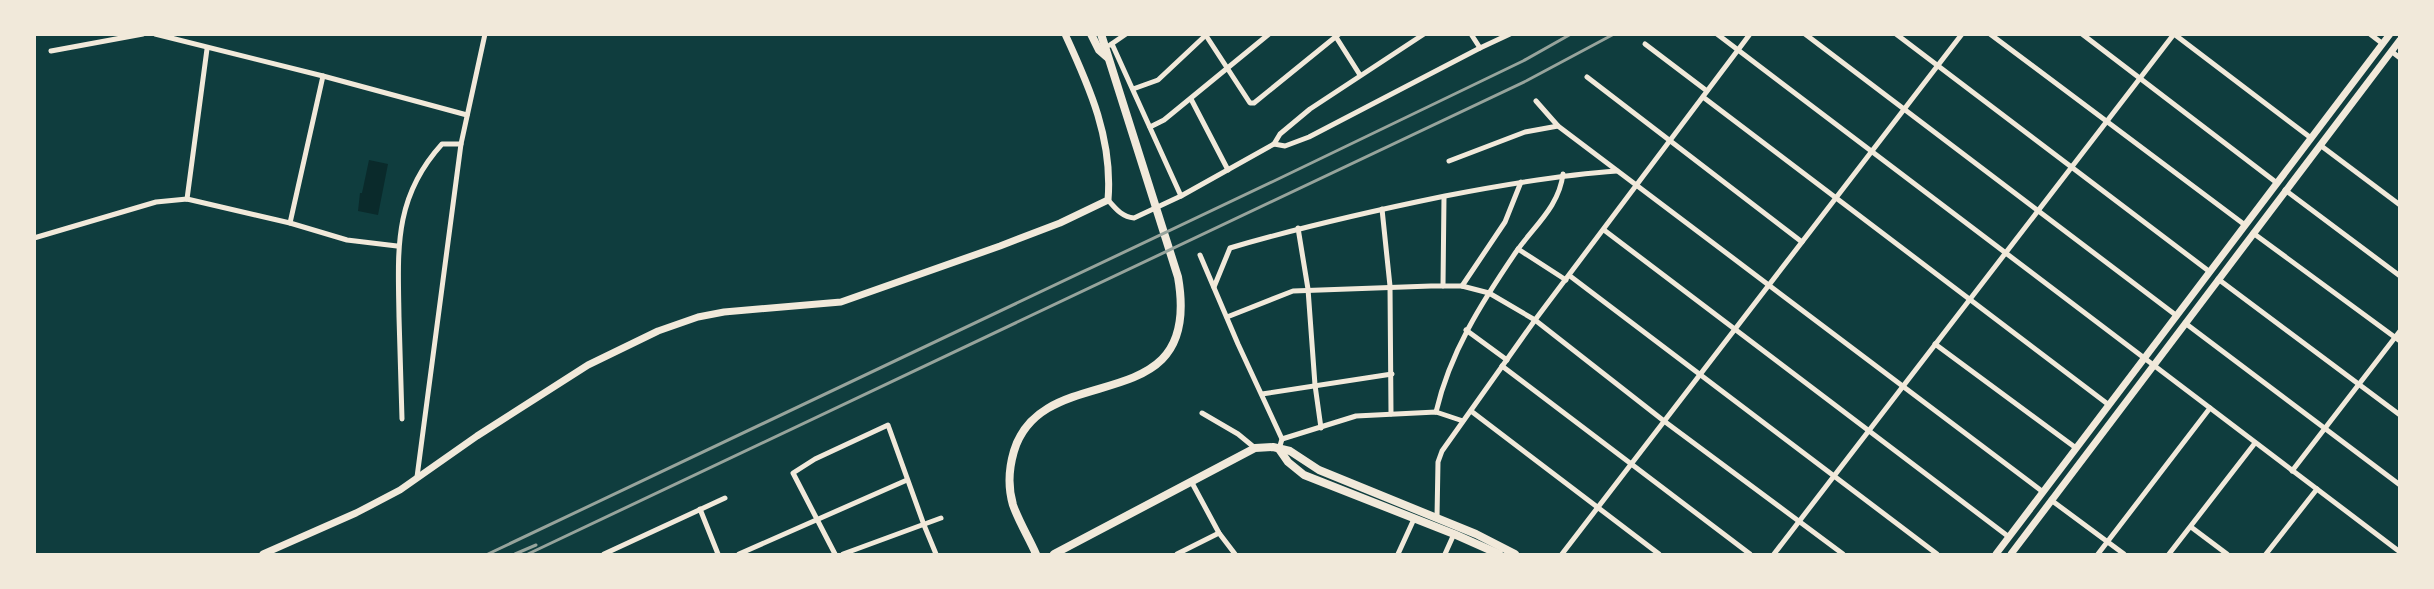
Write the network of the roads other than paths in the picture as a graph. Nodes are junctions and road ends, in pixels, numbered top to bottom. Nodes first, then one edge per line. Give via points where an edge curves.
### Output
1 (143, 34) edge
2 (155, 34) edge
3 (485, 34) edge
4 (1065, 34) edge
5 (1091, 34) edge
6 (1101, 34) edge
7 (1126, 34) edge
8 (1269, 34) edge
9 (1424, 34) edge
10 (1471, 34) edge
11 (1510, 34) edge
12 (1717, 34) edge
13 (1750, 34) edge
14 (1805, 34) edge
15 (1896, 34) edge
16 (1962, 34) edge
17 (1990, 34) edge
18 (2082, 34) edge
19 (2174, 34) edge
20 (2370, 34) edge
21 (2390, 34) edge
22 (1206, 35) edge
23 (1338, 36) edge
24 (2400, 40) edge
25 (1645, 44) dead end
26 (2383, 44) junction
27 (1109, 46) junction
28 (1480, 48) junction
29 (207, 49) junction
30 (1738, 50) junction
31 (51, 51) dead end
32 (2391, 51) junction
33 (1107, 57) junction
34 (2400, 58) edge
35 (1938, 66) junction
36 (1228, 70) junction
37 (323, 75) junction
38 (1360, 75) junction
39 (1587, 77) dead end
40 (2140, 77) junction
41 (1133, 90) junction
42 (1705, 94) junction
43 (1191, 99) junction
44 (1536, 100) dead end
45 (1905, 109) junction
46 (467, 115) junction
47 (2106, 122) junction
48 (1558, 126) junction
49 (1150, 127) junction
50 (2312, 138) junction
51 (1671, 142) junction
52 (461, 144) junction
53 (1274, 144) junction
54 (2320, 145) junction
55 (1872, 151) junction
56 (1449, 161) dead end
57 (2072, 167) junction
58 (1228, 170) junction
59 (1617, 171) junction
60 (1563, 174) junction
61 (1521, 182) junction
62 (2277, 183) junction
63 (1637, 186) junction
64 (2285, 190) junction
65 (1181, 196) junction
66 (1444, 197) junction
67 (1836, 198) junction
68 (187, 199) junction
69 (1108, 200) junction
70 (2400, 205) edge
71 (1382, 208) junction
72 (2038, 211) junction
73 (290, 223) junction
74 (2245, 225) junction
75 (1298, 228) junction
76 (1604, 230) junction
77 (2253, 233) junction
78 (34, 238) edge
79 (1802, 242) junction
80 (397, 246) junction
81 (1518, 249) junction
82 (2006, 253) junction
83 (1200, 255) dead end
84 (2210, 272) junction
85 (2400, 276) edge
86 (1568, 278) junction
87 (2218, 279) junction
88 (1769, 285) junction
89 (1214, 286) junction
90 (1390, 286) junction
91 (1443, 286) junction
92 (1462, 286) junction
93 (1308, 290) junction
94 (1489, 293) junction
95 (1970, 299) junction
96 (1227, 316) junction
97 (2177, 316) junction
98 (1535, 321) junction
99 (2185, 323) junction
100 (1735, 329) junction
101 (1466, 330) junction
102 (2400, 332) edge
103 (2397, 340) edge
104 (1935, 345) junction
105 (2144, 359) junction
106 (1507, 360) junction
107 (2153, 365) junction
108 (1502, 366) junction
109 (1392, 374) junction
110 (1700, 375) junction
111 (2359, 384) junction
112 (1315, 385) junction
113 (1903, 387) junction
114 (1262, 394) junction
115 (2109, 405) junction
116 (2210, 408) junction
117 (1471, 411) junction
118 (1436, 412) junction
119 (1202, 413) dead end
120 (1391, 414) junction
121 (2400, 415) edge
122 (402, 419) dead end
123 (1463, 421) junction
124 (1664, 421) junction
125 (1321, 428) junction
126 (2325, 428) junction
127 (1869, 431) junction
128 (1282, 439) junction
129 (2255, 443) junction
130 (1255, 448) junction
131 (2076, 448) junction
132 (1279, 449) junction
133 (1632, 464) junction
134 (2292, 471) junction
135 (1834, 476) junction
136 (417, 477) junction
137 (907, 480) junction
138 (1191, 481) junction
139 (2400, 485) edge
140 (2316, 489) junction
141 (1372, 492) junction
142 (2043, 492) junction
143 (725, 498) dead end
144 (1368, 500) junction
145 (2051, 500) junction
146 (1597, 508) junction
147 (700, 509) junction
148 (1437, 517) junction
149 (941, 518) dead end
150 (816, 519) junction
151 (1414, 519) junction
152 (1799, 521) junction
153 (924, 525) junction
154 (2191, 527) junction
155 (1219, 533) junction
156 (1454, 534) junction
157 (2009, 537) junction
158 (2108, 542) junction
159 (615, 552) edge
160 (2400, 552) edge
161 (262, 555) edge
162 (604, 555) edge
163 (718, 555) edge
164 (739, 555) edge
165 (835, 555) edge
166 (843, 555) edge
167 (936, 555) edge
168 (1036, 555) edge
169 (1054, 555) edge
170 (1177, 555) edge
171 (1236, 555) edge
172 (1398, 555) edge
173 (1444, 555) edge
174 (1498, 555) edge
175 (1515, 555) edge
176 (1562, 555) edge
177 (1659, 555) edge
178 (1750, 555) edge
179 (1774, 555) edge
180 (1843, 555) edge
181 (1937, 555) edge
182 (1996, 555) edge
183 (2011, 555) edge
184 (2098, 555) edge
185 (2124, 555) edge
186 (2169, 555) edge
187 (2228, 555) edge
188 (2266, 555) edge

1 - 31 street
2 - 29 street
3 - 46 street
4 - 69 street via 1095,104 1107,145
5 - 33 main road
6 - 27 main road
7 - 27 street
8 - 36 street
9 - 38 street
10 - 28 street
11 - 28 street
12 - 30 street
13 - 30 street
14 - 45 street
15 - 35 street
16 - 35 street
17 - 47 street
18 - 40 street
19 - 40 street
19 - 50 street
20 - 26 street
21 - 26 street
22 - 36 street
22 - 41 street via 1158,80
23 - 36 street via 1254,103 1248,101
23 - 38 street
24 - 32 street
25 - 42 street
26 - 50 street
27 - 33 main road
27 - 41 street
28 - 53 street via 1309,137 1285,146
29 - 37 street
29 - 68 street
30 - 42 street
30 - 55 street
32 - 34 street
32 - 54 street
33 - 168 main road via 1178,277 1180,323 1169,349 1153,368 1128,381 1049,407 1019,437 1011,463 1012,496
35 - 45 street
35 - 57 street
36 - 43 street
37 - 46 street
37 - 73 street
38 - 53 street via 1280,134
39 - 51 street
40 - 47 street
40 - 62 street
41 - 49 street
42 - 51 street
42 - 67 street
43 - 49 street
43 - 58 street
44 - 48 street
45 - 55 street
45 - 72 street
46 - 52 street
47 - 57 street
47 - 74 street
48 - 56 street via 1525,132
48 - 59 street
49 - 65 street
50 - 62 street
51 - 63 street
51 - 79 street
52 - 80 street via 442,144 426,161 406,202
52 - 136 street
53 - 58 street
54 - 64 street
54 - 70 street
55 - 67 street
55 - 82 street
57 - 72 street
57 - 84 street
58 - 65 street
59 - 60 street
59 - 63 street
60 - 61 street
60 - 81 street via 1562,186 1550,210
61 - 66 street
61 - 92 street via 1505,222
62 - 74 street
63 - 76 street
63 - 88 street
64 - 77 street
64 - 85 street
65 - 69 street via 1134,218 1126,218
66 - 71 street
66 - 91 street
67 - 79 street
67 - 95 street
68 - 73 street
68 - 78 street via 156,202
69 - 136 street via 1000,246 841,302 724,312 658,331 588,365
71 - 75 street
71 - 90 street
72 - 82 street
72 - 97 street
73 - 80 street via 347,240
74 - 84 street
75 - 89 street via 1230,248
75 - 93 street
76 - 86 street
76 - 100 street
77 - 87 street
77 - 103 street
79 - 88 street
80 - 122 street
81 - 86 street
81 - 94 street
82 - 95 street
82 - 105 street
83 - 89 street
84 - 97 street
86 - 98 street
86 - 110 street
87 - 99 street
87 - 111 street
88 - 100 street
88 - 113 street
89 - 96 street
90 - 91 street
90 - 93 street
90 - 109 street
91 - 92 street
92 - 94 street
93 - 96 street via 1293,291
93 - 112 street
94 - 98 street
94 - 101 street
95 - 104 street
95 - 115 street
96 - 114 street
97 - 105 street
98 - 106 street
98 - 124 street
99 - 107 street
99 - 126 street
100 - 110 street
100 - 127 street
101 - 106 street
101 - 118 street via 1442,385
102 - 103 street
103 - 111 street
104 - 113 street
104 - 131 street
105 - 107 street
105 - 115 street
106 - 108 street
107 - 116 street
107 - 145 street
108 - 117 street
108 - 133 street
109 - 112 street
109 - 120 street
110 - 124 street
110 - 135 street
111 - 121 street
111 - 126 street
112 - 114 street
112 - 125 street
113 - 127 street
113 - 142 street
114 - 128 street
115 - 131 street
116 - 129 street
116 - 158 street
117 - 123 street
117 - 146 street
118 - 120 street
118 - 123 street
119 - 130 street
120 - 125 street via 1356,416
123 - 148 street via 1439,456
124 - 133 street
124 - 152 street
125 - 128 street
126 - 134 street
126 - 139 street
127 - 135 street
127 - 157 street
128 - 132 street
129 - 134 street
129 - 154 street
130 - 132 main road
130 - 138 main road
131 - 142 street
132 - 141 main road
132 - 144 main road via 1304,475
133 - 146 street
133 - 178 street
134 - 140 street
135 - 152 street
135 - 181 street
136 - 161 street via 356,513
137 - 150 street
137 - 150 street via 888,425 794,471
137 - 153 street
138 - 155 street
138 - 169 main road
140 - 160 street
140 - 188 street
141 - 144 main road
141 - 148 main road
142 - 157 street
143 - 147 street
144 - 151 main road
145 - 158 street
145 - 183 street
146 - 176 street
146 - 177 street
147 - 159 street
147 - 163 street
148 - 175 main road
149 - 153 street
150 - 164 street
150 - 165 street
151 - 156 main road
151 - 172 street
152 - 179 street
152 - 180 street
153 - 166 street
153 - 167 street
154 - 186 street
154 - 187 street
155 - 170 street
155 - 171 street
156 - 173 street
156 - 174 main road
157 - 182 street
158 - 184 street
158 - 185 street
159 - 162 street

